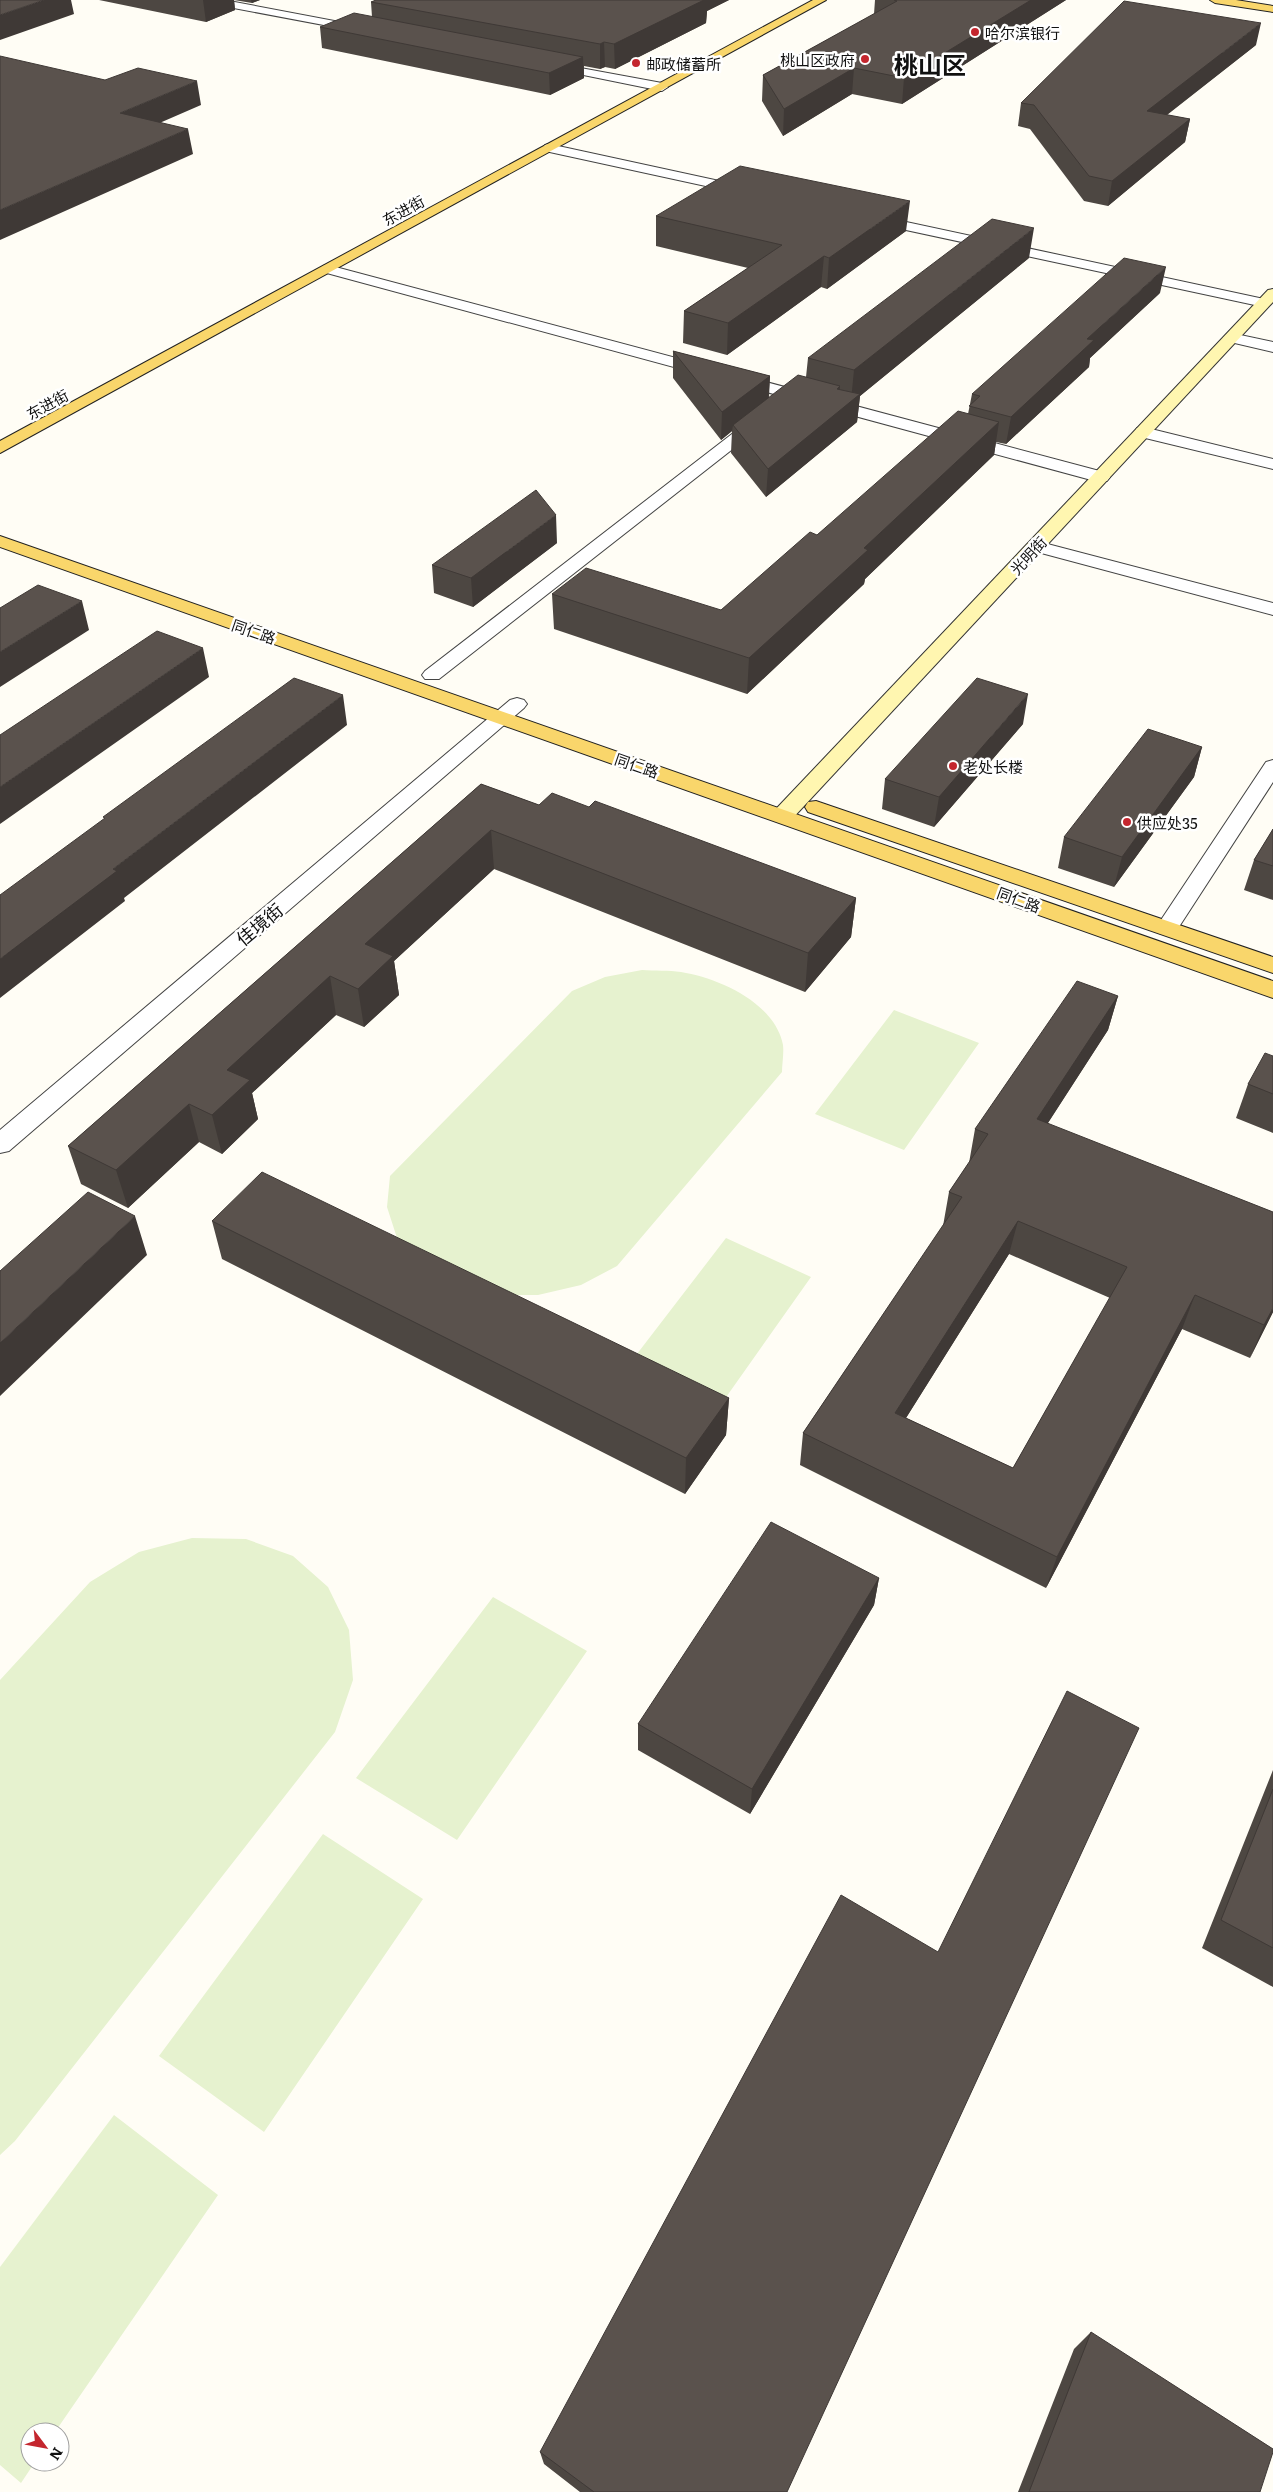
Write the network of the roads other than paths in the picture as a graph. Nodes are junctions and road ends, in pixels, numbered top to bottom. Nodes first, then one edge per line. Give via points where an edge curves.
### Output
1 (207, 0) edge
2 (821, 0) edge
3 (1215, 0) edge
4 (1273, 9) edge
5 (373, 32) edge
6 (540, 64) edge
7 (655, 73) dead end
8 (638, 82) junction
9 (662, 87) junction
10 (621, 92) dead end
11 (550, 148) junction
12 (762, 194) edge
13 (858, 215) edge
14 (328, 269) junction
15 (1268, 298) edge
16 (1231, 338) junction
17 (1273, 347) edge
18 (794, 394) junction
19 (1143, 432) junction
20 (0, 448) edge
21 (1273, 464) edge
22 (1101, 477) junction
23 (0, 526) edge
24 (0, 541) edge
25 (1036, 546) junction
26 (1273, 609) edge
27 (432, 675) junction
28 (509, 711) junction
29 (1273, 766) edge
30 (704, 768) dead end
31 (786, 804) junction
32 (1167, 928) junction
33 (1273, 965) edge
34 (1273, 990) edge
35 (0, 1144) edge

1 - 5 street
2 - 9 main road, 东进街
3 - 4 main road
6 - 8 street
7 - 8 main road
8 - 9 street
8 - 10 main road
9 - 11 main road, 东进街
11 - 12 street
11 - 14 main road, 东进街
13 - 15 street
14 - 18 street
14 - 20 main road, 东进街
15 - 16 main road, 光明街
16 - 17 street
16 - 19 main road, 光明街
18 - 22 street
18 - 27 street
19 - 21 street
19 - 22 main road, 光明街
22 - 25 main road, 光明街
23 - 27 main road, 同仁路
24 - 28 main road, 同仁路
25 - 26 street
25 - 31 main road, 光明街
27 - 28 main road, 同仁路
28 - 30 main road, 同仁路
28 - 31 main road, 同仁路
28 - 35 street, 佳境街
29 - 32 street
31 - 32 main road, 同仁路
31 - 34 main road, 同仁路
32 - 33 main road, 同仁路

